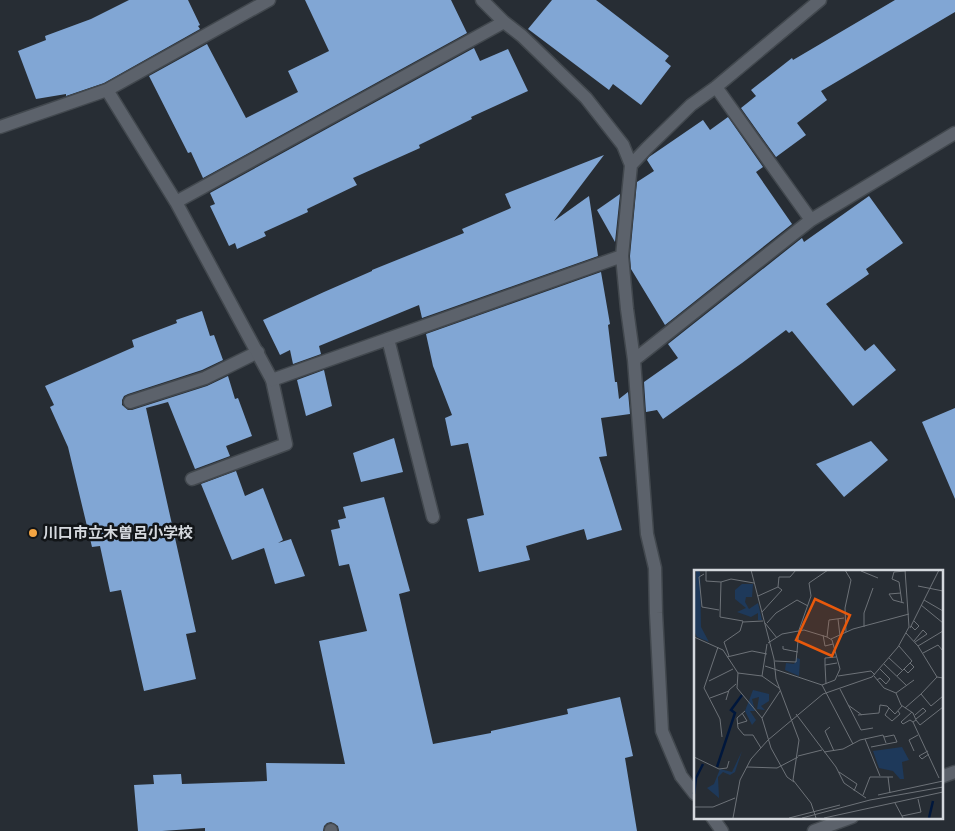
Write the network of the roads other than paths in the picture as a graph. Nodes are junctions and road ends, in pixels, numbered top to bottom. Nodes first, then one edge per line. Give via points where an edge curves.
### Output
1 (269, 0) edge
2 (482, 0) edge
3 (820, 0) edge
4 (504, 22) junction
5 (716, 87) junction
6 (108, 90) junction
7 (0, 127) edge
8 (955, 133) edge
9 (631, 165) junction
10 (176, 202) junction
11 (811, 220) junction
12 (622, 256) junction
13 (388, 339) junction
14 (258, 352) junction
15 (634, 360) junction
16 (272, 380) junction
17 (130, 402) dead end
18 (192, 479) dead end
19 (433, 516) dead end
20 (955, 772) edge
21 (942, 777) edge
22 (694, 793) edge
23 (713, 818) edge
24 (849, 818) edge
25 (722, 831) edge
26 (814, 831) edge

1 - 6 street
2 - 4 street
3 - 5 street
4 - 9 street via 586,98 623,145
4 - 10 street
5 - 9 street via 691,105
5 - 11 street
6 - 7 street
6 - 10 street
8 - 11 street
9 - 12 street
10 - 14 street
11 - 15 street
12 - 13 street
12 - 15 street
13 - 16 street
13 - 19 street
14 - 16 street
14 - 17 street via 205,378
15 - 22 street via 646,534 655,568 662,731 682,776
16 - 18 street via 286,444
20 - 21 street
23 - 25 street
24 - 26 street

